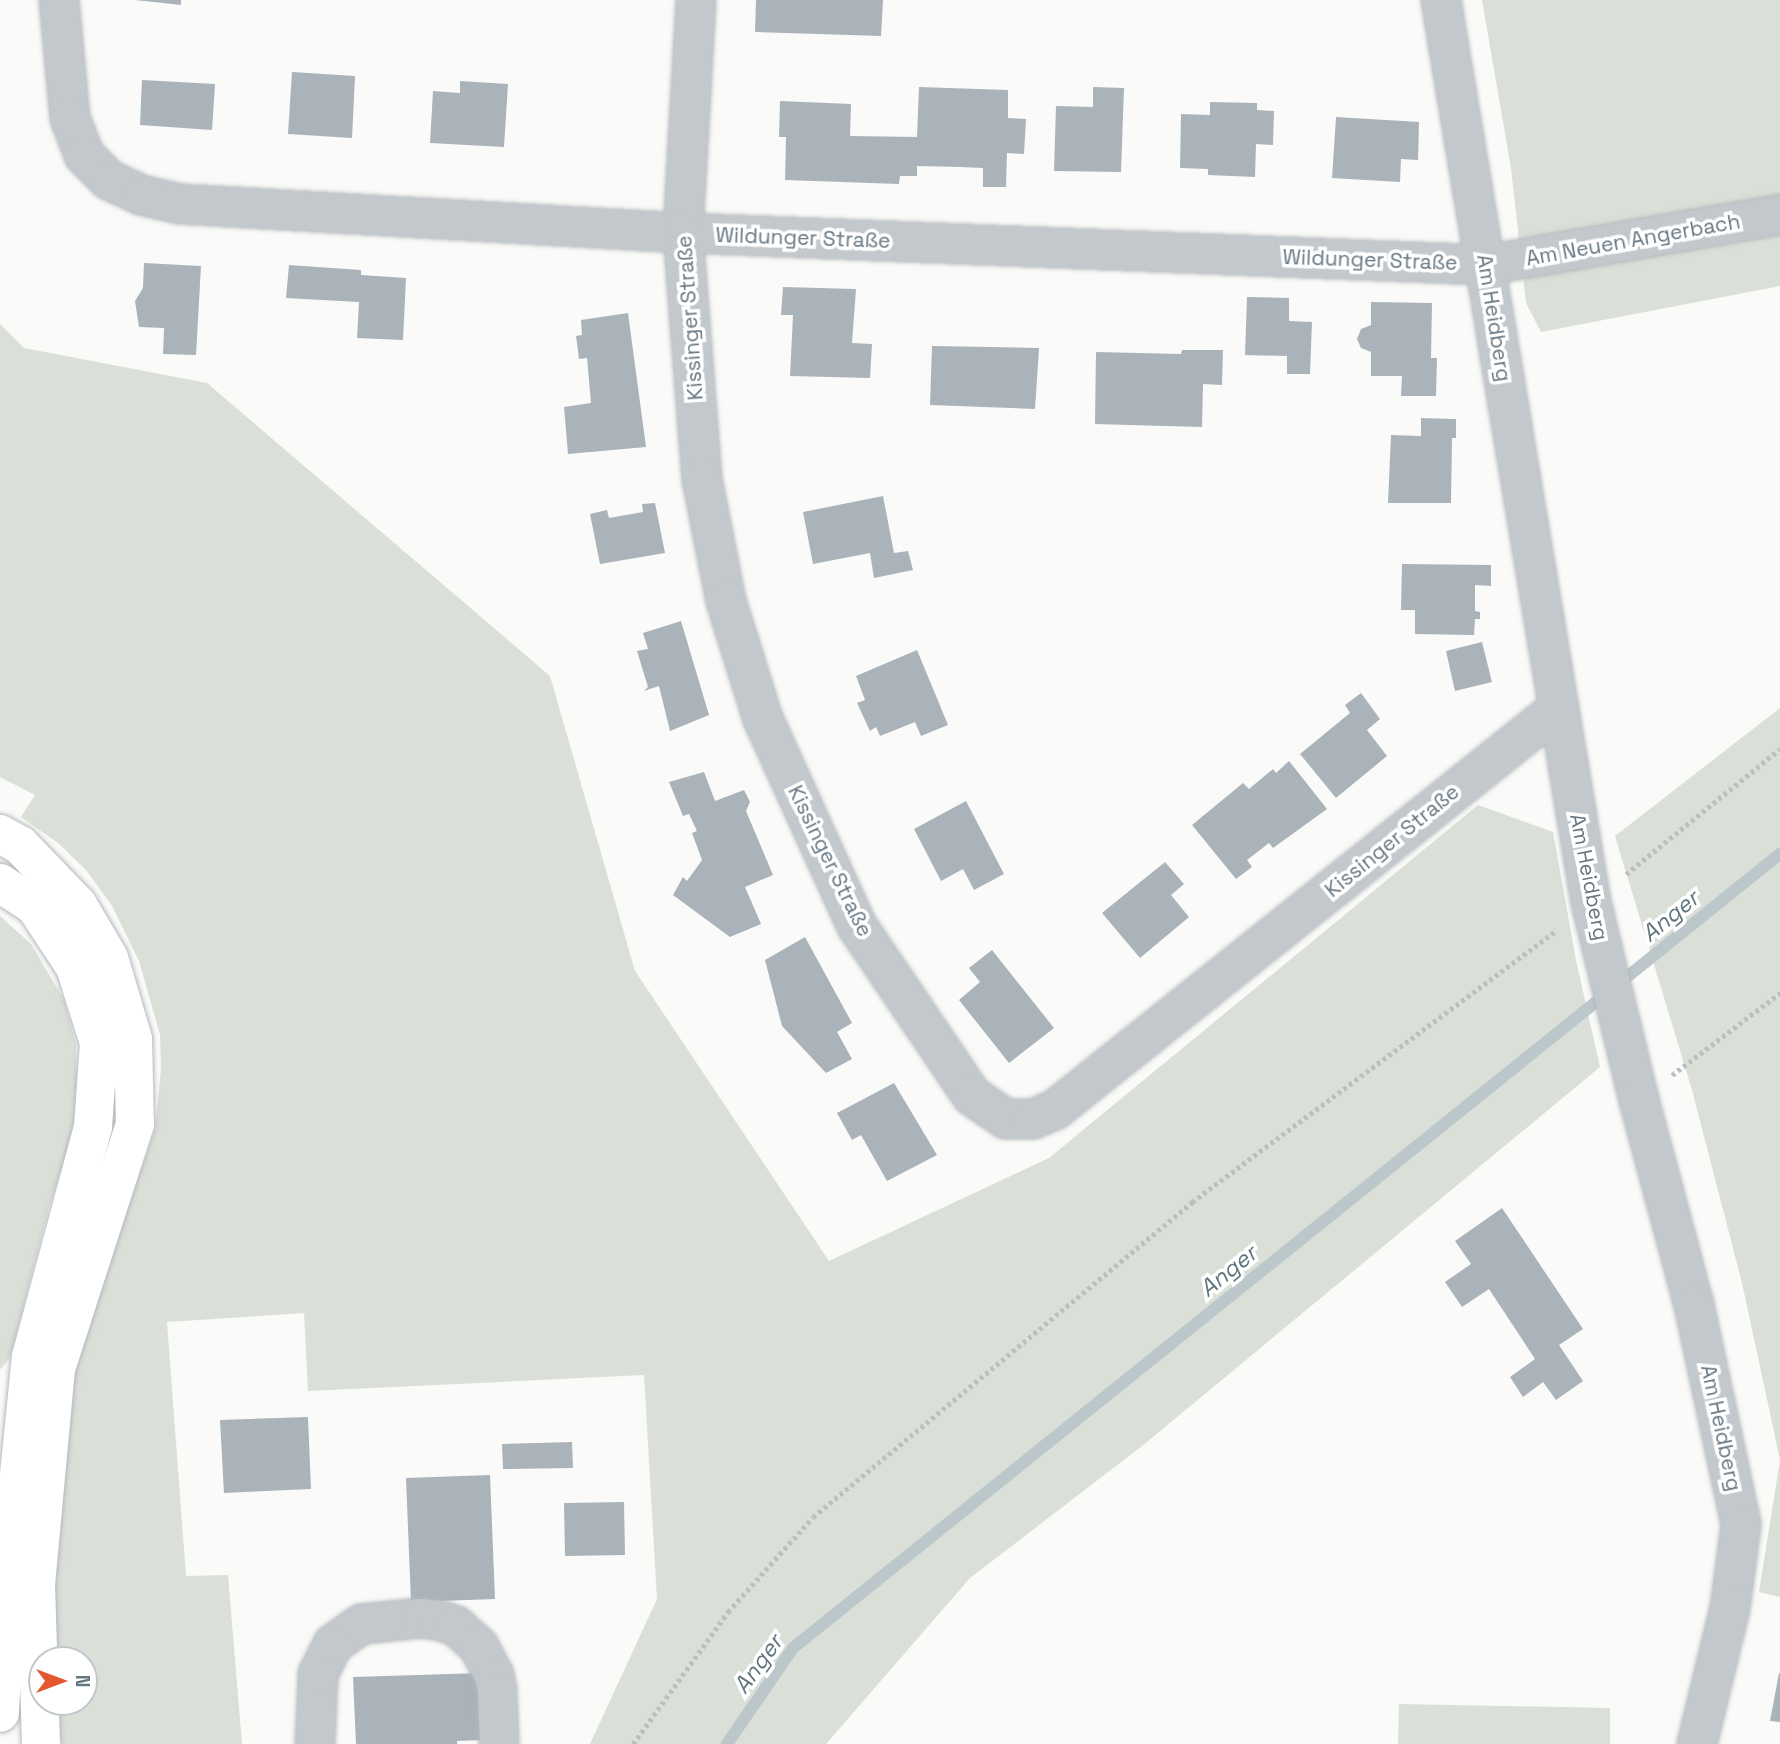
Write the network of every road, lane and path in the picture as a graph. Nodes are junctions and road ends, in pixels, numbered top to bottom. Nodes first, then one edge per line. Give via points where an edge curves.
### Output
1 (59, 0) edge
2 (696, 0) edge
3 (1441, 0) edge
4 (1780, 215) edge
5 (683, 233) junction
6 (1486, 265) junction
7 (1559, 708) junction
8 (1780, 749) edge
9 (0, 834) edge
10 (0, 883) edge
11 (1591, 902) junction
12 (1780, 993) edge
13 (1639, 1100) junction
14 (0, 1713) edge
15 (41, 1744) edge
16 (315, 1744) edge
17 (499, 1744) edge
18 (633, 1744) edge
19 (1698, 1744) edge

1 - 5 street, Wildunger Straße via 70,118 84,155 109,180 141,195 180,204
2 - 5 street, Kissinger Straße
3 - 6 street, Am Heidberg
4 - 6 street, Am Neuen Angerbach
5 - 6 street, Wildunger Straße
5 - 7 street, Kissinger Straße via 702,479 726,601 763,719 857,926 972,1096 1006,1119 1034,1119 1056,1108
6 - 7 street, Am Heidberg
7 - 11 street, Am Heidberg
8 - 11 path
9 - 15 highway via 20,845 78,905 108,958 133,1039 135,1124 56,1369 36,1585
10 - 14 highway via 35,906 75,967 99,1044 93,1127 31,1356
11 - 13 street, Am Heidberg
11 - 18 path via 1192,1202 813,1517 727,1612
12 - 13 path
13 - 19 street, Am Heidberg via 1694,1305 1741,1525 1730,1608
16 - 17 street via 318,1674 333,1644 362,1624 429,1618 464,1632 488,1661 497,1691

